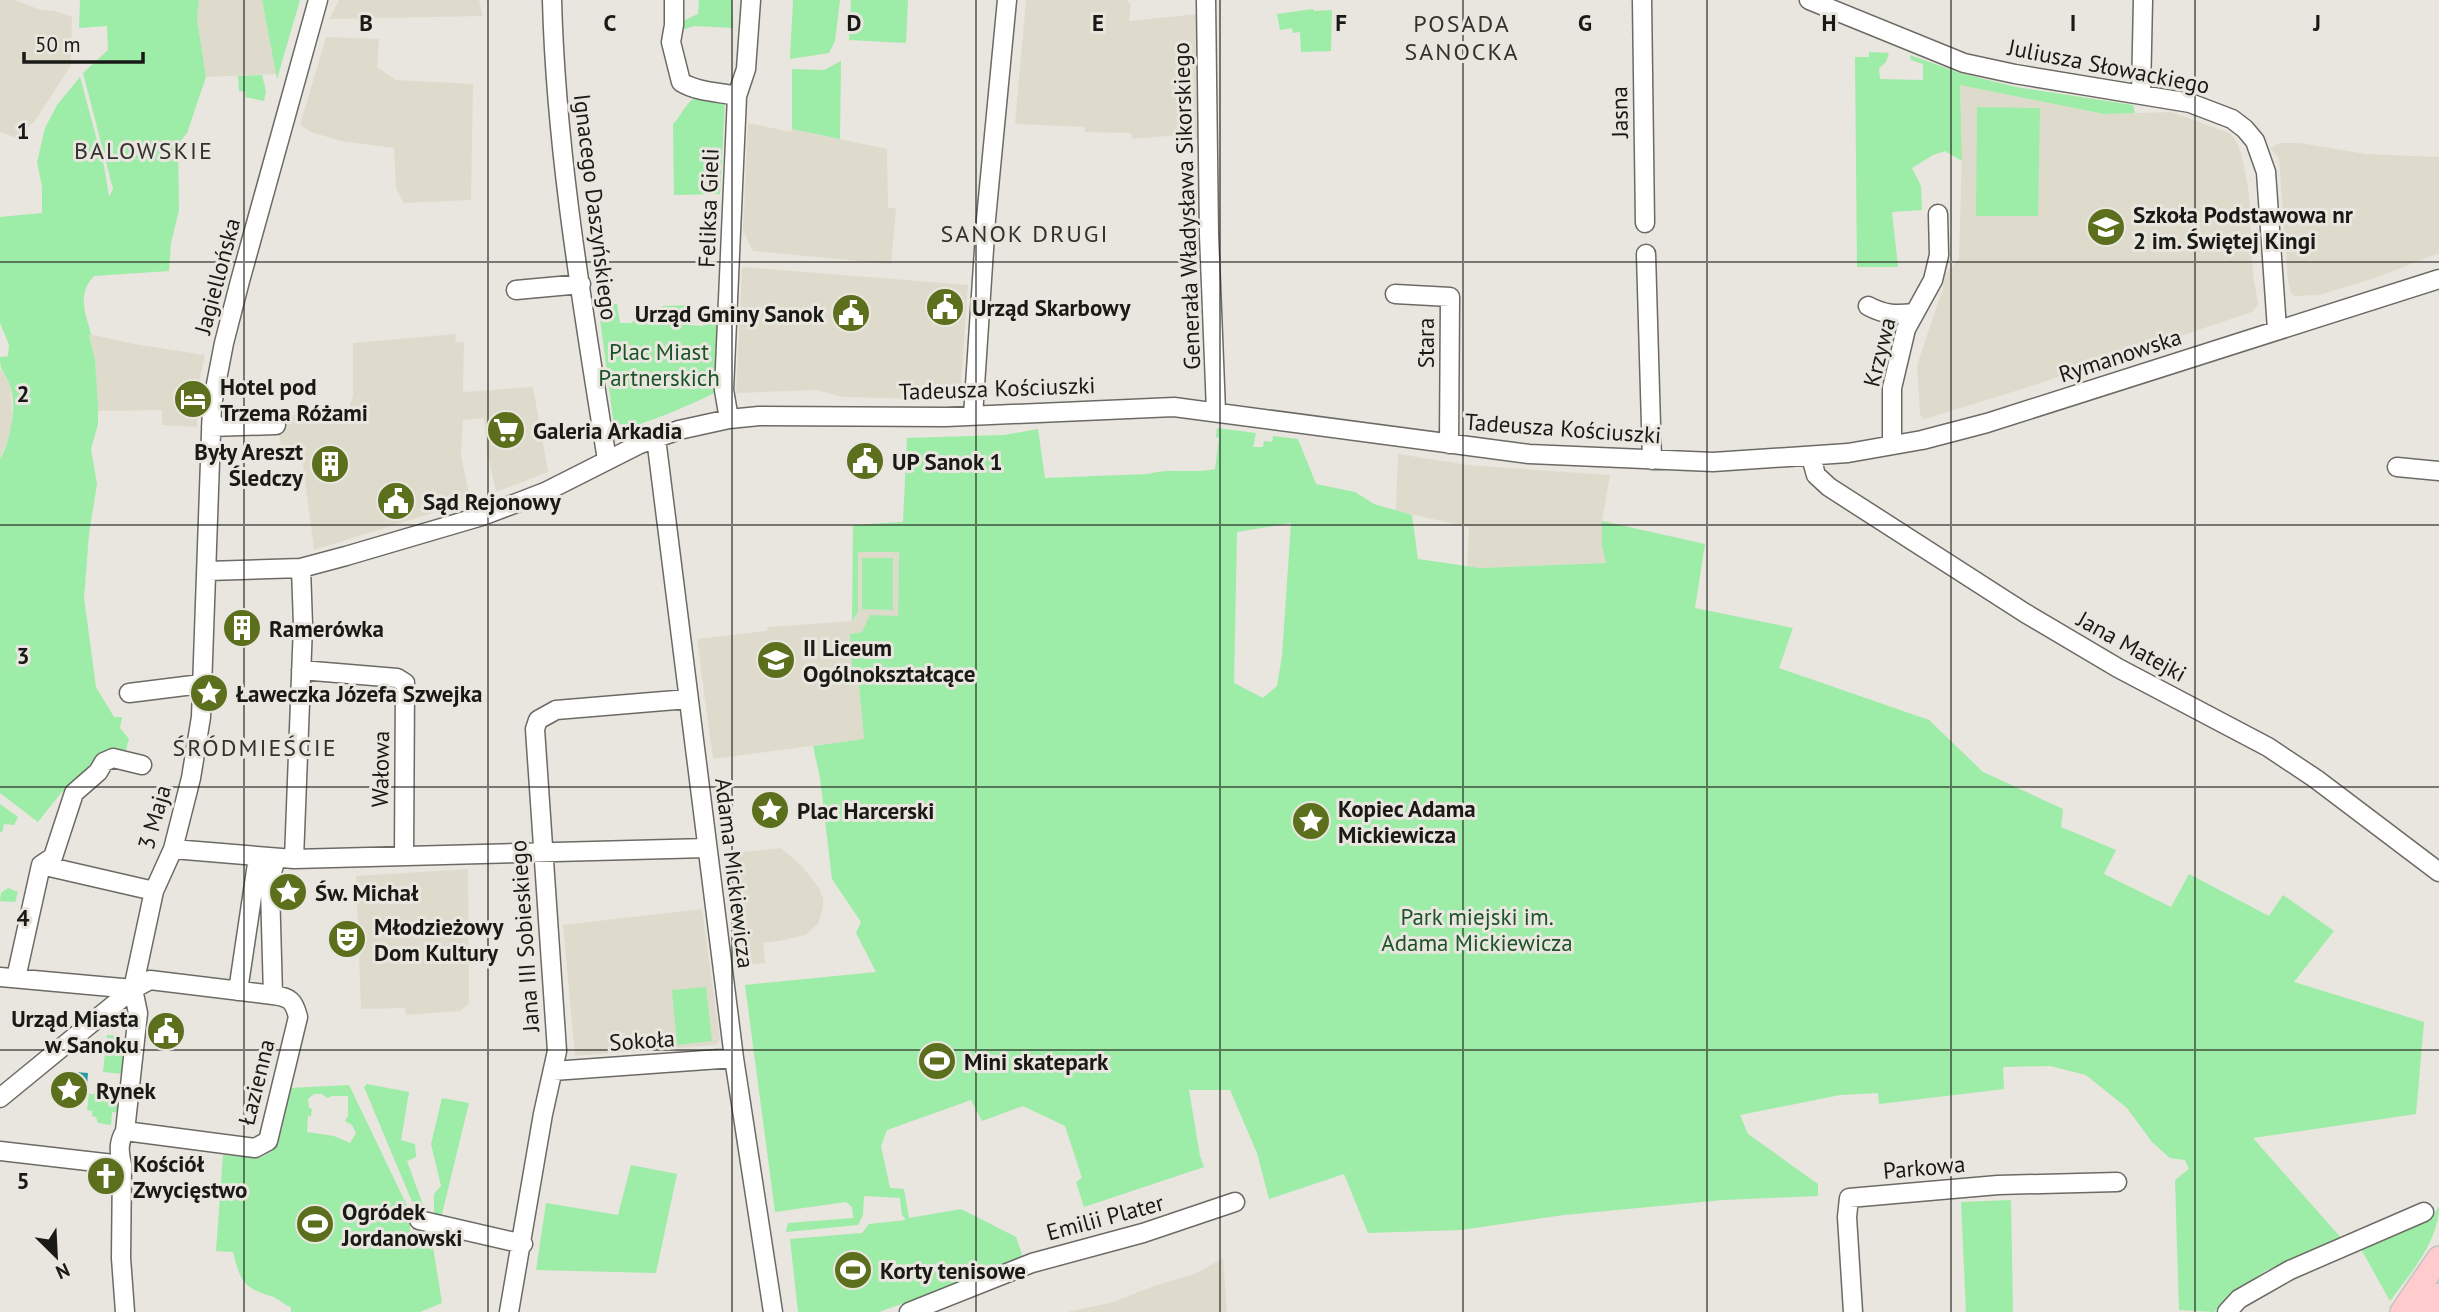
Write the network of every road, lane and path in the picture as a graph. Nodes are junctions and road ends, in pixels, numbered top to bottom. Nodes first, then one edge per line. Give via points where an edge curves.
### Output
1 (318, 0) edge
2 (552, 0) edge
3 (674, 0) edge
4 (751, 0) edge
5 (1007, 0) edge
6 (1206, 0) edge
7 (1642, 0) edge
8 (1808, 0) edge
9 (2143, 0) edge
10 (2141, 94) junction
11 (737, 96) junction
12 (1938, 214) dead end
13 (1646, 223) dead end
14 (1646, 254) dead end
15 (2439, 279) edge
16 (581, 284) junction
17 (516, 290) dead end
18 (1395, 294) dead end
19 (1868, 306) dead end
20 (1914, 313) junction
21 (2277, 329) junction
22 (1216, 411) junction
23 (973, 415) junction
24 (729, 419) junction
25 (276, 425) dead end
26 (211, 427) junction
27 (656, 438) junction
28 (1449, 444) junction
29 (1892, 445) junction
30 (1811, 457) junction
31 (607, 460) junction
32 (1652, 460) junction
33 (2397, 467) dead end
34 (2439, 471) edge
35 (301, 568) junction
36 (208, 572) junction
37 (301, 670) junction
38 (201, 684) junction
39 (129, 693) dead end
40 (688, 699) junction
41 (142, 765) dead end
42 (707, 848) junction
43 (173, 849) junction
44 (542, 852) junction
45 (404, 856) junction
46 (276, 858) junction
47 (41, 865) junction
48 (2439, 872) edge
49 (154, 891) junction
50 (8, 977) edge
51 (133, 989) junction
52 (238, 991) junction
53 (273, 995) junction
54 (734, 1058) junction
55 (553, 1071) junction
56 (0, 1098) edge
57 (125, 1131) junction
58 (0, 1151) edge
59 (122, 1165) junction
60 (2117, 1182) dead end
61 (1235, 1202) dead end
62 (2424, 1212) dead end
63 (419, 1220) dead end
64 (523, 1244) junction
65 (2439, 1258) edge
66 (2439, 1296) edge
67 (125, 1312) edge
68 (509, 1312) edge
69 (773, 1312) edge
70 (909, 1312) edge
71 (1853, 1312) edge
72 (2227, 1312) edge
73 (2402, 1312) edge
74 (2427, 1312) edge

1 - 26 street, Jagiellońska via 224,343
2 - 16 street, Ignacego Daszyńskiego via 556,90
3 - 11 street via 671,42 681,82 693,89
4 - 11 street, Feliksa Gieli via 746,69
5 - 23 street
6 - 22 street, Generała Władysława Sikorskiego
7 - 13 street, Jasna
8 - 10 street, Juliusza Słowackiego via 1964,63
9 - 10 street
10 - 21 street, Juliusza Słowackiego via 2218,112 2255,141 2266,172
11 - 24 street, Feliksa Gieli via 724,390
12 - 20 street, Krzywa via 1939,255 1933,280
14 - 32 street
15 - 21 street, Rymanowska
16 - 17 street
16 - 31 street, Ignacego Daszyńskiego
18 - 28 street, Stara via 1450,297
19 - 20 street, Krzywa via 1892,315
20 - 29 street, Krzywa via 1892,388
21 - 29 street, Rymanowska via 1987,423
22 - 23 street, Tadeusza Kościuszki via 1138,407
22 - 28 street, Tadeusza Kościuszki
23 - 24 street, Tadeusza Kościuszki
24 - 27 street, Tadeusza Kościuszki
25 - 26 street
26 - 36 street, Jagiellońska
27 - 31 street, Tadeusza Kościuszki
27 - 40 street, Adama Mickiewicza
28 - 32 street, Tadeusza Kościuszki via 1529,454
29 - 30 street, Rymanowska
30 - 32 street, Tadeusza Kościuszki
30 - 48 street, Jana Matejki via 1816,475 1829,487 2072,640 2268,747
31 - 35 street, Tadeusza Kościuszki via 545,492 482,516
33 - 34 street
35 - 36 street, Tadeusza Kościuszki
35 - 37 street
36 - 38 street, 3 Maja
37 - 45 street, Wałowa via 397,678 405,683
37 - 46 street
38 - 39 street
38 - 43 street, 3 Maja via 196,752
40 - 42 street, Adama Mickiewicza
40 - 44 street, Jana III Sobieskiego via 556,710 538,720 535,741
41 - 47 street via 113,758 104,762 74,793 53,858
42 - 44 street
42 - 54 street, Adama Mickiewicza
43 - 46 street
43 - 49 street, 3 Maja
44 - 45 street
44 - 55 street, Jana III Sobieskiego via 556,1051
45 - 46 street
46 - 52 street
46 - 53 street via 270,888
47 - 49 street
47 - 50 street
49 - 51 street, 3 Maja
50 - 51 street
51 - 52 street via 150,980
51 - 56 street
51 - 57 street via 138,1013
52 - 53 street
53 - 57 street, Łazienna via 288,997 298,1017 268,1141 262,1146 241,1147
54 - 55 street, Sokoła
54 - 69 street, Adama Mickiewicza
55 - 64 street, Jana III Sobieskiego
57 - 59 street via 120,1141
58 - 59 street
59 - 67 street
60 - 71 street, Parkowa via 1998,1185 1849,1198
61 - 70 street, Emilii Plater via 1032,1263
62 - 72 street via 2290,1270
63 - 64 street
64 - 68 street, Jana III Sobieskiego
65 - 73 main road
66 - 74 main road

